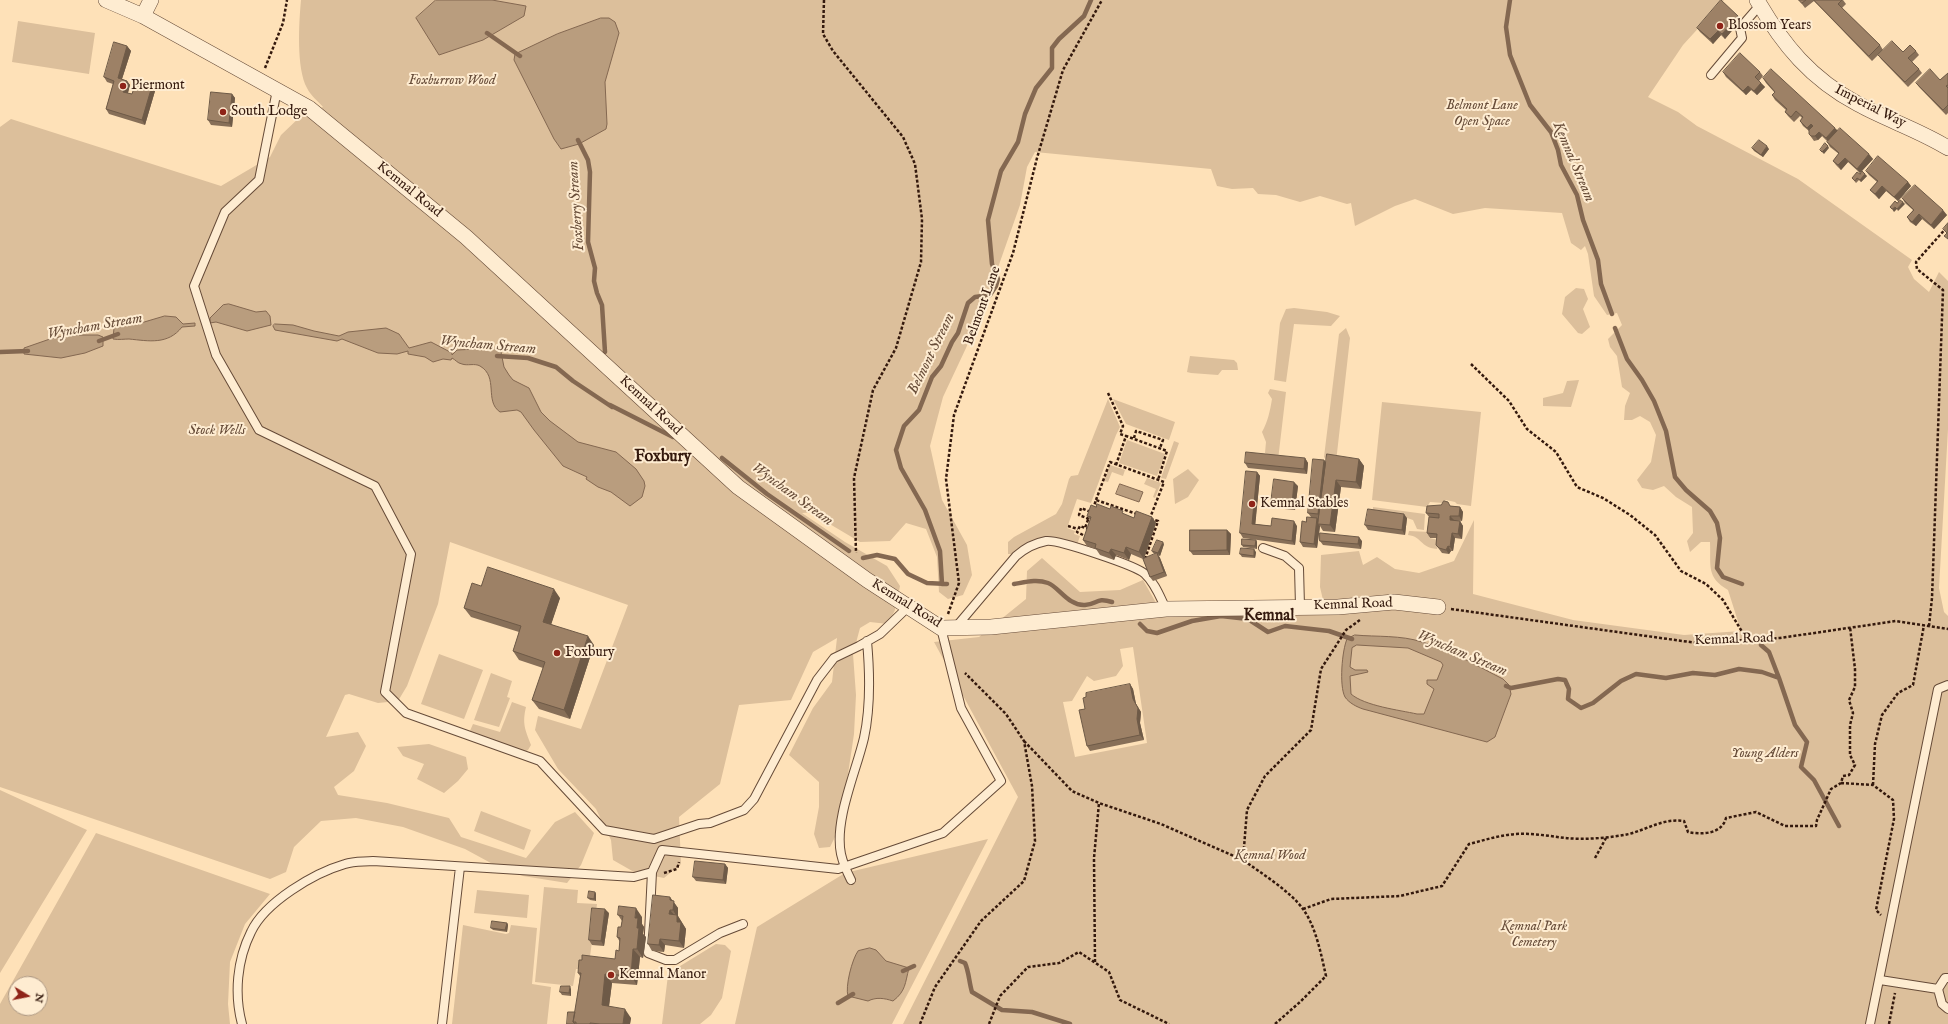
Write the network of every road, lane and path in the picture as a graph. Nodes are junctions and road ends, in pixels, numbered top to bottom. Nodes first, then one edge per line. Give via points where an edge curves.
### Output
1 (106, 0) edge
2 (151, 0) edge
3 (287, 0) edge
4 (824, 0) edge
5 (1102, 0) edge
6 (1759, 2) edge
7 (144, 16) junction
8 (1711, 76) dead end
9 (258, 80) junction
10 (277, 90) junction
11 (1948, 148) edge
12 (1948, 226) edge
13 (1471, 364) dead end
14 (1108, 393) dead end
15 (1126, 436) junction
16 (1134, 438) junction
17 (1160, 448) junction
18 (1116, 465) junction
19 (1158, 480) junction
20 (1096, 500) junction
21 (1091, 512) junction
22 (1089, 519) junction
23 (1150, 519) junction
24 (1068, 526) dead end
25 (1085, 528) junction
26 (1078, 529) junction
27 (1092, 530) edge
28 (1083, 535) junction
29 (1089, 537) edge
30 (1078, 548) junction
31 (1263, 548) dead end
32 (1141, 571) junction
33 (856, 572) junction
34 (1300, 606) junction
35 (908, 607) junction
36 (1438, 607) joint
37 (1166, 609) junction
38 (1924, 625) junction
39 (1929, 626) junction
40 (948, 628) junction
41 (1850, 628) junction
42 (1948, 629) edge
43 (1346, 630) dead end
44 (1747, 640) junction
45 (867, 641) junction
46 (964, 672) dead end
47 (1948, 685) edge
48 (1024, 741) junction
49 (1842, 783) junction
50 (1873, 785) junction
51 (1099, 803) junction
52 (1606, 837) junction
53 (1595, 858) dead end
54 (679, 860) dead end
55 (1243, 860) junction
56 (460, 867) junction
57 (845, 867) junction
58 (651, 873) junction
59 (851, 880) dead end
60 (1303, 909) junction
61 (743, 924) dead end
62 (1890, 925) junction
63 (1095, 962) junction
64 (1948, 978) edge
65 (1880, 980) junction
66 (1897, 982) junction
67 (1938, 989) junction
68 (1948, 1009) edge
69 (242, 1024) edge
70 (442, 1024) edge
71 (920, 1024) edge
72 (990, 1024) edge
73 (1169, 1024) edge
74 (1275, 1024) edge
75 (1870, 1024) edge
76 (1888, 1024) edge

1 - 7 street, Kemnal Road
2 - 7 street
3 - 9 path via 283,23 269,62
4 - 33 path via 823,34 833,51 903,137 912,157 922,219 921,262 896,348 873,390 854,478
5 - 40 path, Belmont Lane via 1063,70 1013,253 954,415 946,479 959,583 947,615
6 - 8 lane via 1740,28 1742,38
6 - 11 street, Imperial Way via 1786,46 1830,87 1858,104 1926,134
7 - 9 street, Kemnal Road
9 - 10 street, Kemnal Road
10 - 33 street, Kemnal Road via 309,108 466,236 738,487
10 - 45 lane via 259,180 225,212 194,286 216,355 258,430 375,486 411,554 385,692 406,713 540,761 604,830 654,839 744,810 754,799 817,680 834,658
12 - 39 path via 1916,262 1917,269 1943,290
13 - 44 path via 1509,400 1527,429 1556,452 1577,487 1603,498 1655,535 1681,571 1706,584 1723,600
14 - 15 path via 1123,426 1120,434
15 - 16 path
15 - 18 path
16 - 17 path
16 - 17 path via 1136,431 1163,440
17 - 19 path via 1167,451
18 - 19 path
18 - 20 path via 1110,462
19 - 23 path via 1164,482
20 - 21 path
20 - 23 path
21 - 22 path
21 - 22 path via 1081,508 1079,515
22 - 25 path
23 - 32 path via 1158,521
24 - 26 path
25 - 26 path via 1080,526
25 - 27 path
26 - 28 path via 1077,532
28 - 29 path
28 - 30 path
30 - 32 lane
30 - 40 lane via 1047,541 1024,549
31 - 34 lane via 1285,556 1299,568
32 - 37 lane via 1157,591
33 - 35 street, Kemnal Road
34 - 36 street, Kemnal Road via 1338,607 1394,602
34 - 37 street, Kemnal Road
35 - 40 street, Kemnal Road
35 - 45 lane via 880,634
36 - 44 path, Kemnal Road via 1697,643
37 - 40 street, Kemnal Road via 991,627
38 - 39 path, Kemnal Road
38 - 41 path, Kemnal Road via 1896,621
38 - 50 path via 1913,685 1898,693 1882,715 1875,744
39 - 42 path, Kemnal Road
40 - 57 lane via 961,708 1001,781 943,832
41 - 44 path, Kemnal Road
41 - 49 path via 1855,687 1849,700 1853,713 1850,724 1850,755 1855,765 1849,775 1843,776
43 - 55 path via 1321,669 1311,730 1265,776 1247,810
45 - 57 lane via 870,688 868,711 864,739 843,816 841,853
46 - 48 path via 1006,714
47 - 62 lane via 1938,689
48 - 51 path via 1072,791
48 - 71 path via 1032,786 1035,841 1024,881 981,921 935,987
49 - 50 path
49 - 52 path via 1831,789 1816,826 1785,826 1756,812 1726,818 1724,825 1715,832 1688,832 1684,821 1675,820 1657,823 1629,834
50 - 62 path via 1894,800 1894,819 1876,910
51 - 55 path via 1161,824
51 - 63 path via 1094,858
52 - 53 path
52 - 60 path via 1567,838 1544,834 1500,836 1469,844 1442,886 1400,896 1331,899
54 - 58 path via 674,871
55 - 60 path via 1278,885
56 - 58 lane via 634,877
56 - 69 lane via 373,861 346,864 298,885 265,912 251,931 237,982 238,1008
56 - 70 lane
57 - 58 lane via 838,869 662,850
57 - 59 lane
58 - 61 lane via 648,953 666,960 675,960 720,933
60 - 74 path via 1318,943 1326,976
62 - 65 lane
63 - 72 path via 1079,952 1059,964 1028,967 1000,998
63 - 73 path via 1110,972 1120,1000
64 - 67 lane via 1945,978
65 - 66 lane
65 - 75 lane
66 - 67 lane
66 - 76 path
67 - 68 lane via 1942,1004

